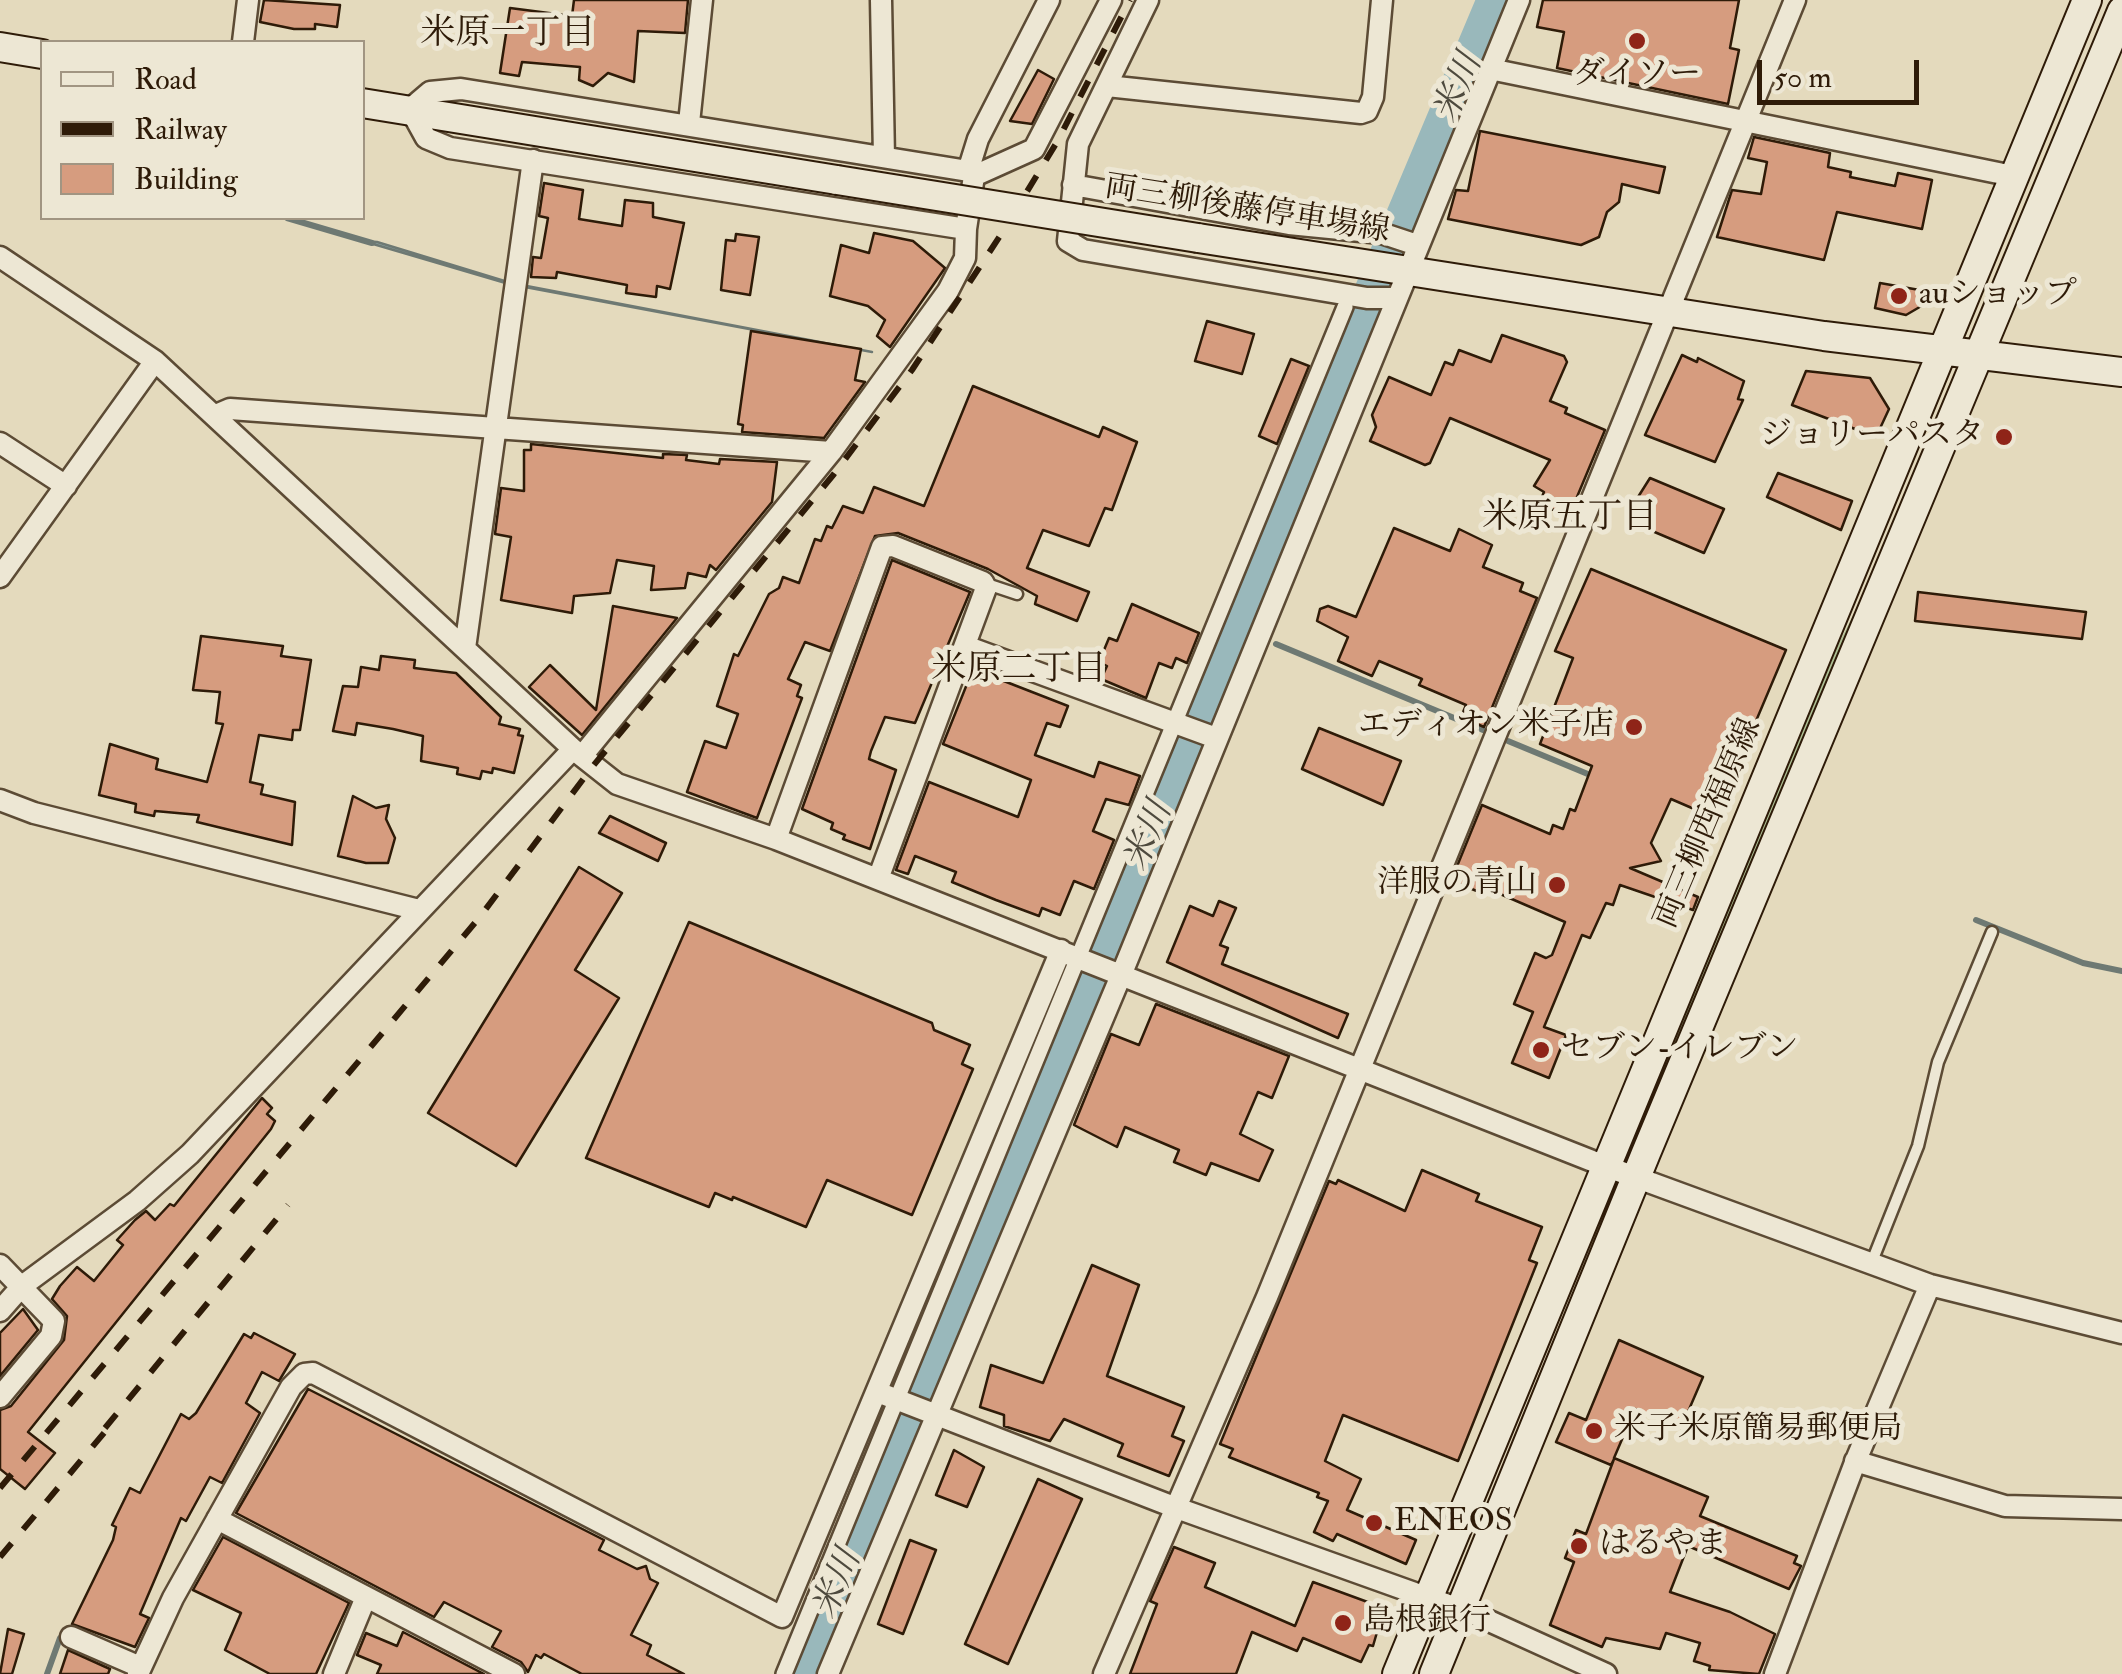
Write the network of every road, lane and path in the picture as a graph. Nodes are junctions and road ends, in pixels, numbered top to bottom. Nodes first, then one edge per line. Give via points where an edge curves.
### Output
1 (248, 0) edge
2 (702, 0) edge
3 (880, 0) edge
4 (1049, 0) edge
5 (1111, 0) edge
6 (1148, 0) edge
7 (1382, 0) edge
8 (1519, 0) edge
9 (1795, 0) edge
10 (2087, 0) edge
11 (2122, 11) edge
12 (243, 40) edge
13 (0, 47) edge
14 (40, 54) edge
15 (1490, 69) junction
16 (1106, 86) junction
17 (365, 102) edge
18 (410, 109) junction
19 (1743, 121) junction
20 (688, 123) junction
21 (884, 157) junction
22 (533, 160) junction
23 (971, 174) junction
24 (2013, 176) junction
25 (1073, 185) junction
26 (966, 229) junction
27 (1417, 244) junction
28 (0, 257) edge
29 (1402, 271) junction
30 (1394, 298) junction
31 (1345, 306) dead end
32 (1668, 312) junction
33 (1944, 352) junction
34 (1981, 356) junction
35 (155, 361) junction
36 (2122, 372) edge
37 (216, 416) junction
38 (496, 428) junction
39 (0, 444) edge
40 (831, 452) junction
41 (66, 486) junction
42 (0, 578) edge
43 (986, 584) junction
44 (1017, 594) dead end
45 (965, 646) junction
46 (466, 648) junction
47 (1176, 722) junction
48 (1212, 737) junction
49 (577, 752) junction
50 (0, 800) edge
51 (776, 839) junction
52 (878, 879) junction
53 (420, 910) junction
54 (1992, 932) dead end
55 (1073, 955) junction
56 (1115, 971) junction
57 (1358, 1066) junction
58 (1605, 1166) junction
59 (1636, 1178) junction
60 (0, 1265) edge
61 (1870, 1265) junction
62 (1930, 1285) junction
63 (22, 1286) junction
64 (0, 1311) edge
65 (2122, 1333) edge
66 (0, 1397) edge
67 (888, 1397) junction
68 (935, 1416) junction
69 (1856, 1462) junction
70 (1174, 1507) junction
71 (2122, 1509) edge
72 (217, 1520) junction
73 (1428, 1596) junction
74 (366, 1597) junction
75 (1459, 1608) junction
76 (70, 1637) dead end
77 (139, 1670) edge
78 (512, 1673) edge
79 (334, 1674) edge
80 (784, 1674) edge
81 (828, 1674) edge
82 (1104, 1674) edge
83 (1398, 1674) edge
84 (1434, 1674) edge
85 (1606, 1674) edge
86 (1775, 1674) edge

1 - 12 street
2 - 20 street
3 - 21 street
4 - 23 street via 978,139
5 - 23 street via 1034,150
6 - 16 street
7 - 16 street via 1373,98 1361,113
8 - 15 street
9 - 19 street
10 - 24 main road, 両三柳西福原線
11 - 34 main road
13 - 14 main road
15 - 19 street
15 - 27 street
16 - 25 street via 1078,144
17 - 18 main road, 両三柳後藤停車場線
18 - 20 street via 430,92 461,89
18 - 22 street via 426,138 450,148
18 - 29 main road, 両三柳後藤停車場線, bridge
19 - 24 street
19 - 32 street
20 - 21 street
21 - 23 street
22 - 26 street
22 - 38 street
23 - 26 street
24 - 33 main road, 両三柳西福原線
25 - 27 street
25 - 30 street via 1068,241 1083,250
26 - 40 street via 965,258 948,290
27 - 29 street
28 - 35 street
29 - 30 street
29 - 32 main road, 両三柳後藤停車場線
30 - 48 street
31 - 47 street
32 - 33 main road, 両三柳後藤停車場線
32 - 57 street
33 - 34 main road, 両三柳後藤停車場線
33 - 58 main road, 両三柳西福原線
34 - 36 main road, 両三柳後藤停車場線
34 - 59 main road
35 - 37 street
35 - 41 street
37 - 38 street via 230,409
37 - 46 street
38 - 40 street
38 - 46 street
39 - 41 street
40 - 49 street
41 - 42 street
43 - 44 lane
43 - 45 street
43 - 51 street via 882,547
45 - 47 street
45 - 52 street
46 - 49 street
47 - 48 street
47 - 55 street
48 - 56 street
49 - 51 street via 618,784
49 - 53 street
50 - 53 street
51 - 52 street
52 - 55 street
53 - 63 street via 190,1154
54 - 61 lane via 1938,1062 1918,1146
55 - 56 street
55 - 67 street
56 - 57 street
56 - 68 street
57 - 58 street
57 - 70 street
58 - 59 street
58 - 73 main road, 両三柳西福原線
59 - 61 street
59 - 75 main road
60 - 63 street
61 - 62 street
62 - 65 street
62 - 69 street
63 - 64 street
63 - 66 street via 50,1313 54,1328
67 - 68 street
67 - 72 street via 782,1617 314,1374 297,1378
67 - 80 street
68 - 70 street
68 - 81 street
69 - 71 street via 2005,1506
69 - 86 street
70 - 73 street
70 - 82 street
72 - 74 street
72 - 77 street
73 - 75 street
73 - 83 main road, 両三柳西福原線
74 - 78 street
74 - 79 street
75 - 84 main road
75 - 85 street
76 - 77 street

